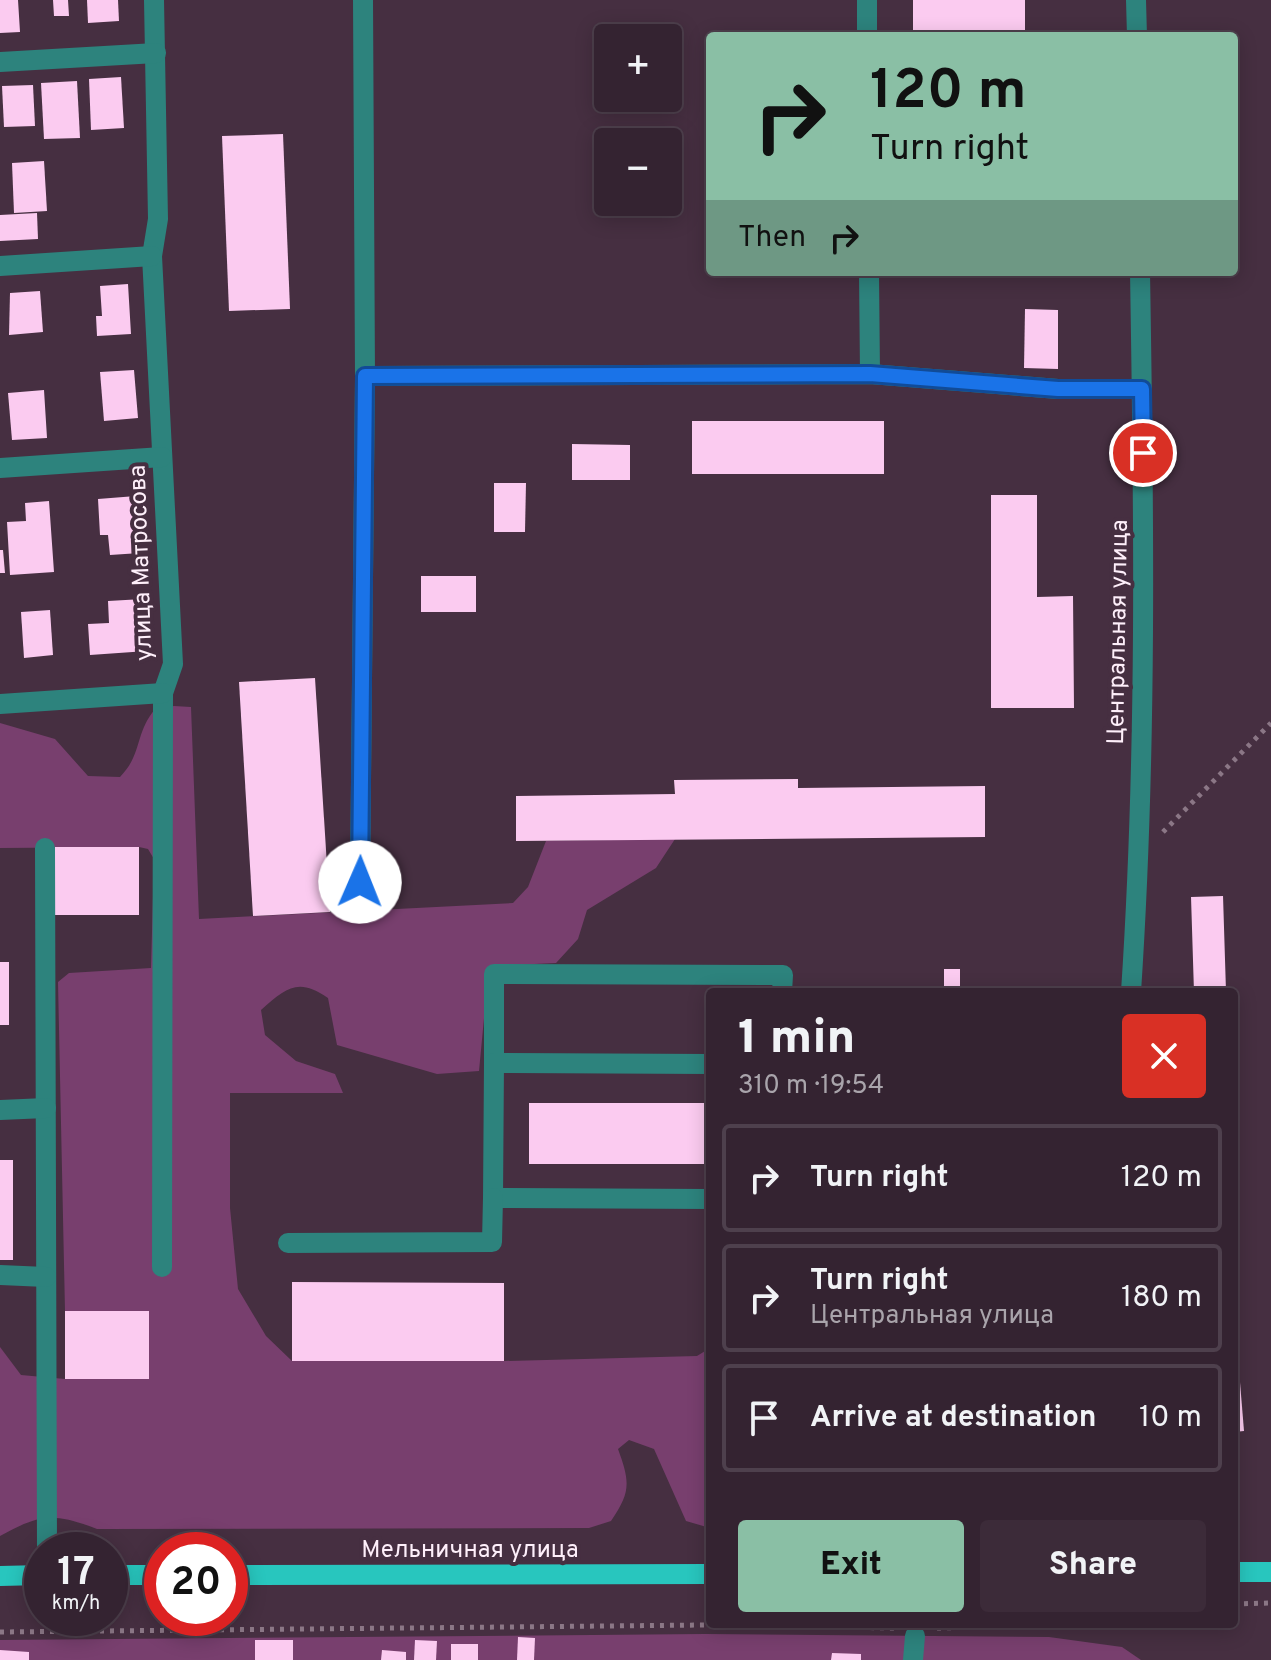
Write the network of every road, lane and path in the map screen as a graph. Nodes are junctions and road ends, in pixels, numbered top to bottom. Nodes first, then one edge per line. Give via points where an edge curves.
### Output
1 (154, 0) edge
2 (363, 0) edge
3 (867, 0) edge
4 (1136, 0) edge
5 (867, 32) edge
6 (1137, 32) edge
7 (156, 53) junction
8 (0, 62) edge
9 (152, 256) junction
10 (0, 266) edge
11 (869, 276) edge
12 (1140, 276) edge
13 (870, 374) junction
14 (365, 376) junction
15 (1142, 389) junction
16 (162, 457) junction
17 (0, 468) edge
18 (163, 693) junction
19 (0, 704) edge
20 (1271, 723) edge
21 (45, 848) dead end
22 (1139, 856) junction
23 (360, 882) dead end
24 (782, 988) edge
25 (1131, 988) edge
26 (494, 1063) junction
27 (706, 1064) edge
28 (46, 1108) junction
29 (0, 1110) edge
30 (493, 1198) junction
31 (706, 1199) edge
32 (288, 1243) dead end
33 (162, 1267) dead end
34 (0, 1275) edge
35 (46, 1277) junction
36 (47, 1532) edge
37 (1238, 1572) edge
38 (1271, 1572) edge
39 (706, 1574) edge
40 (24, 1575) edge
41 (248, 1575) edge
42 (0, 1576) edge
43 (1271, 1603) edge
44 (1238, 1604) edge
45 (706, 1625) edge
46 (825, 1628) edge
47 (986, 1628) edge
48 (915, 1630) junction
49 (0, 1632) edge
50 (913, 1660) edge

1 - 7 street, улица Матросова
2 - 14 street
3 - 5 street
4 - 6 street
7 - 8 street
7 - 9 street, улица Матросова via 158,219
9 - 10 street
9 - 16 street, улица Матросова
11 - 13 street
12 - 15 street, Центральная улица
13 - 14 street
13 - 15 street via 1058,389
14 - 23 street
15 - 22 street, Центральная улица via 1145,612
16 - 17 street
16 - 18 street, улица Матросова via 173,664
18 - 19 street
18 - 33 street, улица Матросова
20 - 22 path
21 - 28 street
22 - 25 street, Центральная улица
24 - 26 street via 783,975 494,974
26 - 27 street
26 - 30 street
28 - 29 street
28 - 35 street
30 - 31 street
30 - 32 street via 492,1242
34 - 35 street
35 - 36 street
37 - 38 main road
39 - 41 main road, Мельничная улица
40 - 42 main road
43 - 44 path
45 - 49 path
46 - 48 path
47 - 48 path
48 - 50 street

